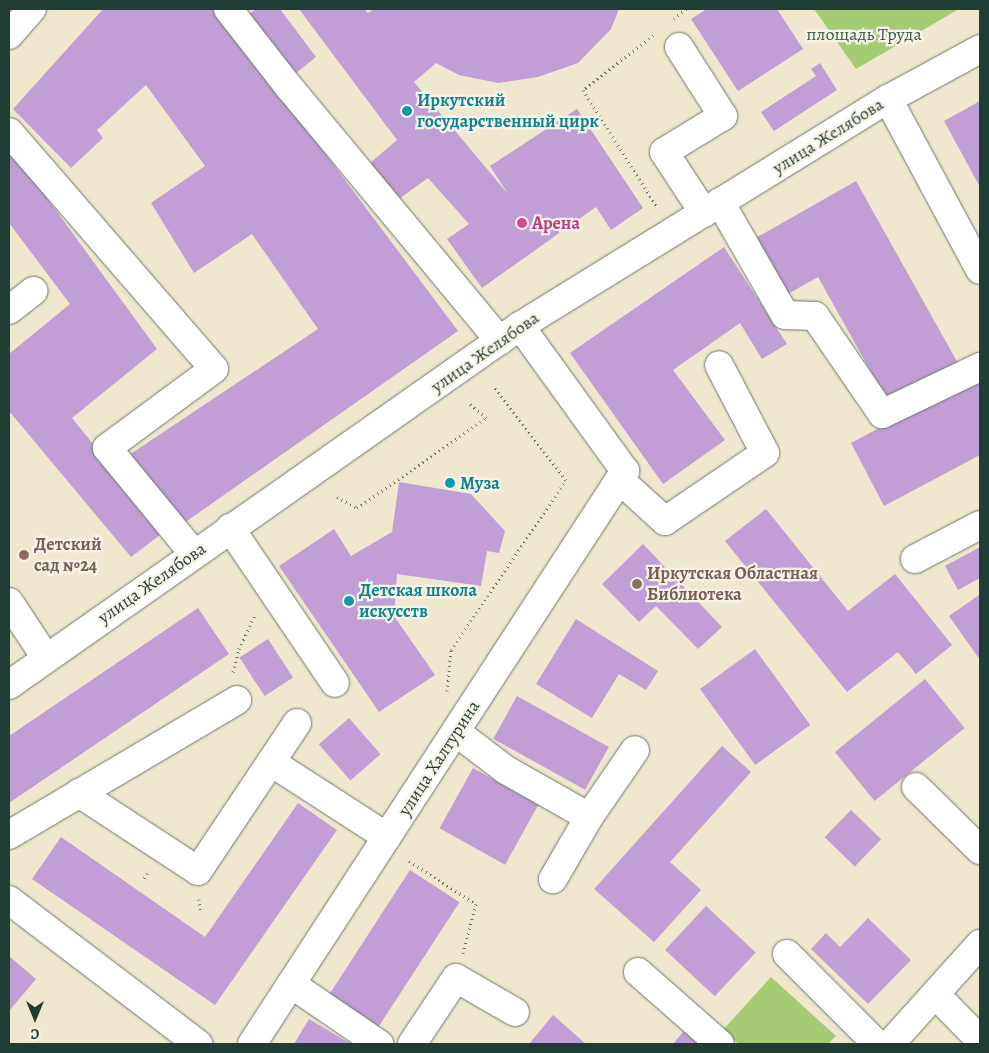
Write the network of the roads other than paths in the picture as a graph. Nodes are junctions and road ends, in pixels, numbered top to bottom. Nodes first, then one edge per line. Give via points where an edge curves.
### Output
1 (32, 9) edge
2 (228, 9) edge
3 (9, 35) edge
4 (668, 40) road end
5 (980, 49) edge
6 (888, 99) junction
7 (9, 132) edge
8 (712, 208) junction
9 (979, 264) edge
10 (33, 292) dead end
11 (9, 310) edge
12 (510, 333) junction
13 (719, 365) dead end
14 (980, 367) edge
15 (623, 475) junction
16 (980, 525) edge
17 (230, 528) junction
18 (194, 554) junction
19 (915, 559) dead end
20 (9, 602) edge
21 (46, 658) junction
22 (335, 683) dead end
23 (9, 685) edge
24 (230, 704) road end
25 (297, 723) dead end
26 (456, 732) junction
27 (635, 750) dead end
28 (271, 762) junction
29 (916, 787) dead end
30 (79, 793) junction
31 (589, 817) junction
32 (9, 835) edge
33 (387, 836) junction
34 (980, 850) edge
35 (553, 880) dead end
36 (9, 900) edge
37 (980, 944) edge
38 (787, 954) dead end
39 (638, 972) dead end
40 (292, 984) junction
41 (935, 994) junction
42 (515, 1012) dead end
43 (980, 1040) edge
44 (198, 1044) edge
45 (252, 1044) edge
46 (380, 1044) edge
47 (412, 1044) edge
48 (720, 1044) edge
49 (877, 1044) edge
50 (890, 1044) edge

1 - 3 street
2 - 12 street via 288,87
4 - 8 street via 722,116 664,152
5 - 6 street, улица Желябова
6 - 8 street, улица Желябова
6 - 9 street
7 - 18 street via 214,369 107,448
8 - 12 street, улица Желябова
8 - 14 street via 785,315 815,316 882,414
10 - 11 street
12 - 15 street
12 - 17 street, улица Желябова
13 - 15 street via 765,453 665,521
15 - 26 street, улица Халтурина
16 - 19 street
17 - 18 street, улица Желябова
17 - 22 street
18 - 21 street, улица Желябова
20 - 21 street
21 - 23 street, улица Желябова
24 - 30 street
25 - 28 street
26 - 31 street via 506,770
26 - 33 street, улица Халтурина
27 - 31 street
28 - 30 street via 198,871
28 - 33 street
29 - 34 street
30 - 32 street
31 - 35 street
33 - 40 street, улица Халтурина
36 - 44 street
37 - 41 street
38 - 49 street
39 - 48 street
40 - 45 street, улица Халтурина
40 - 46 street
41 - 43 street
41 - 50 street
42 - 47 street via 456,978

